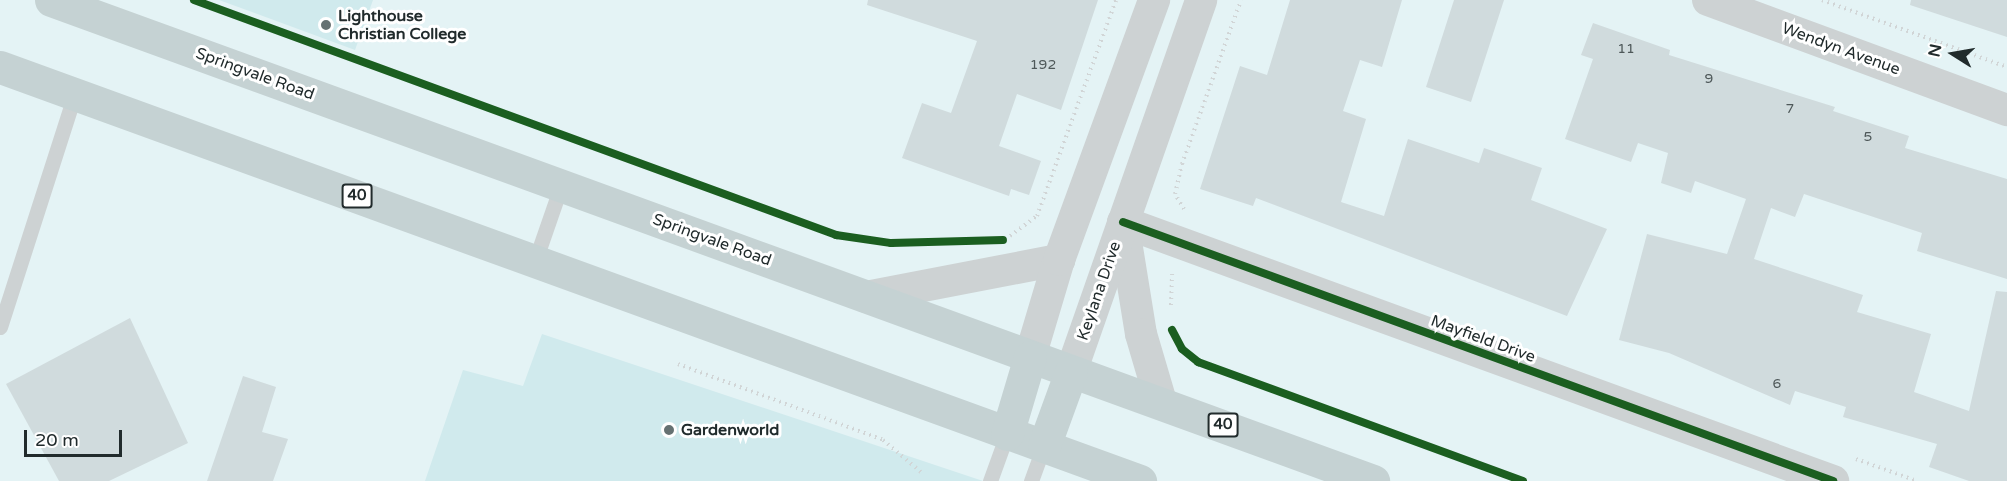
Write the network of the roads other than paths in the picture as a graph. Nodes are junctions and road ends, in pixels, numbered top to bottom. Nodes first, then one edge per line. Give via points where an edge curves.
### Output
1 (51, 0) edge
2 (1154, 0) edge
3 (1201, 0) edge
4 (1708, 0) edge
5 (0, 68) edge
6 (75, 94) junction
7 (2007, 110) edge
8 (561, 186) junction
9 (1123, 222) junction
10 (1059, 260) junction
11 (535, 261) junction
12 (866, 297) junction
13 (0, 327) edge
14 (1029, 357) junction
15 (1071, 372) junction
16 (1161, 402) junction
17 (1007, 434) junction
18 (1044, 446) junction
19 (1841, 469) edge
20 (990, 481) edge
21 (1031, 481) edge
22 (1140, 481) edge
23 (1373, 481) edge

1 - 8 highway, Springvale Road / 40
2 - 10 street
3 - 9 street, Keylana Drive
4 - 7 street, Wendyn Avenue
5 - 6 highway, 40
6 - 11 highway, 40
6 - 13 lane
8 - 11 lane
8 - 12 highway, Springvale Road / 40
9 - 15 street, Keylana Drive
9 - 16 street via 1141,334
9 - 19 street, Mayfield Drive
10 - 12 street via 921,282
10 - 14 street
11 - 17 highway, 40
12 - 14 highway, Springvale Road / 40
14 - 15 highway, Springvale Road / 40
14 - 17 highway
15 - 16 highway, Springvale Road / 40
15 - 18 highway, Keylana Drive
16 - 23 highway, Springvale Road / 40
17 - 18 highway, 40
17 - 20 lane
18 - 21 lane
18 - 22 highway, 40

